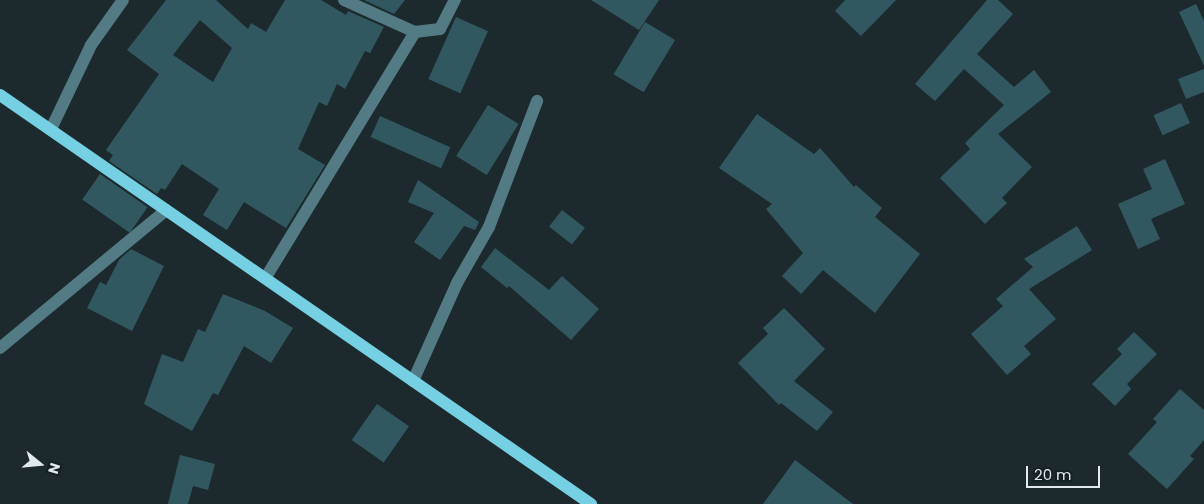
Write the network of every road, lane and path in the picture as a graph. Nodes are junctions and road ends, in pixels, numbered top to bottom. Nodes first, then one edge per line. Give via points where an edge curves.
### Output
1 (123, 0) edge
2 (344, 0) edge
3 (455, 0) edge
4 (415, 32) junction
5 (0, 95) edge
6 (537, 100) dead end
7 (51, 129) junction
8 (166, 210) junction
9 (266, 277) junction
10 (0, 348) edge
11 (413, 381) junction
12 (591, 504) edge

1 - 7 street via 91,46
2 - 4 street
3 - 4 street via 440,29
4 - 9 street
5 - 7 main road
6 - 11 street via 489,227 457,283
7 - 8 main road
8 - 9 main road
8 - 10 street
9 - 11 main road
11 - 12 main road

